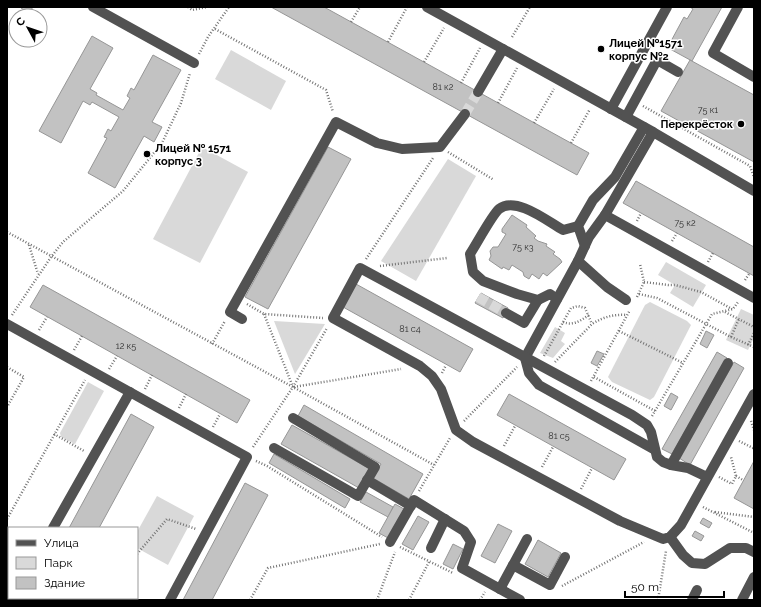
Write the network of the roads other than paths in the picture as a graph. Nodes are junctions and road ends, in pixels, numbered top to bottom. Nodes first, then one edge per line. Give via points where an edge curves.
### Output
1 (93, 7) edge
2 (427, 7) edge
3 (667, 7) edge
4 (738, 7) edge
5 (503, 49) junction
6 (194, 62) road end
7 (678, 72) dead end
8 (754, 77) edge
9 (478, 92) tunnel mouth
10 (611, 110) junction
11 (465, 114) tunnel mouth
12 (626, 117) junction
13 (648, 130) junction
14 (754, 191) edge
15 (605, 215) junction
16 (578, 226) junction
17 (584, 246) junction
18 (578, 261) junction
19 (754, 298) edge
20 (557, 299) junction
21 (538, 300) junction
22 (631, 303) road end
23 (506, 313) tunnel mouth
24 (242, 319) dead end
25 (9, 320) edge
26 (525, 358) junction
27 (728, 363) dead end
28 (130, 392) junction
29 (754, 394) edge
30 (293, 418) dead end
31 (274, 448) dead end
32 (655, 450) junction
33 (671, 465) junction
34 (709, 475) junction
35 (367, 480) junction
36 (413, 503) junction
37 (445, 519) junction
38 (54, 527) edge
39 (670, 537) junction
40 (527, 539) dead end
41 (394, 544) road end
42 (431, 548) dead end
43 (754, 552) edge
44 (565, 557) dead end
45 (513, 565) junction
46 (754, 578) edge
47 (500, 589) junction
48 (697, 590) dead end
49 (170, 600) edge
50 (520, 600) edge
51 (692, 600) edge
52 (742, 600) edge

1 - 6 street
2 - 5 street
3 - 10 street
4 - 8 street via 713,53
5 - 9 street
5 - 10 street
7 - 12 street via 657,60
10 - 12 street
11 - 24 street via 440,147 402,149 377,143 336,122 230,312
12 - 13 street
13 - 14 street
13 - 15 street
13 - 16 street via 615,177 593,200
15 - 17 street
15 - 19 street
16 - 17 street
16 - 21 street via 563,230 523,207 507,205 498,210 470,254 473,272 483,281
17 - 18 street
18 - 20 street
18 - 22 street via 607,287
20 - 21 street via 550,294
20 - 26 street
21 - 23 street via 524,324
25 - 28 street
26 - 32 street via 529,373 539,385
26 - 32 street via 647,425
26 - 39 street via 360,268 333,318 420,366 432,376 442,389 456,430 473,442 620,521 663,539
27 - 33 street
28 - 38 street
28 - 49 street via 247,457
29 - 34 street
30 - 35 street via 375,467
31 - 35 street via 358,496
32 - 33 street via 657,457
33 - 34 street
34 - 39 street via 680,525
35 - 36 street
36 - 37 street
36 - 41 street
37 - 42 street
37 - 47 street via 464,531 471,542 462,568
39 - 43 street via 692,563 704,564 730,548 746,548
40 - 45 street
44 - 45 street via 550,585
45 - 47 street
46 - 52 street
47 - 50 street
48 - 51 street

